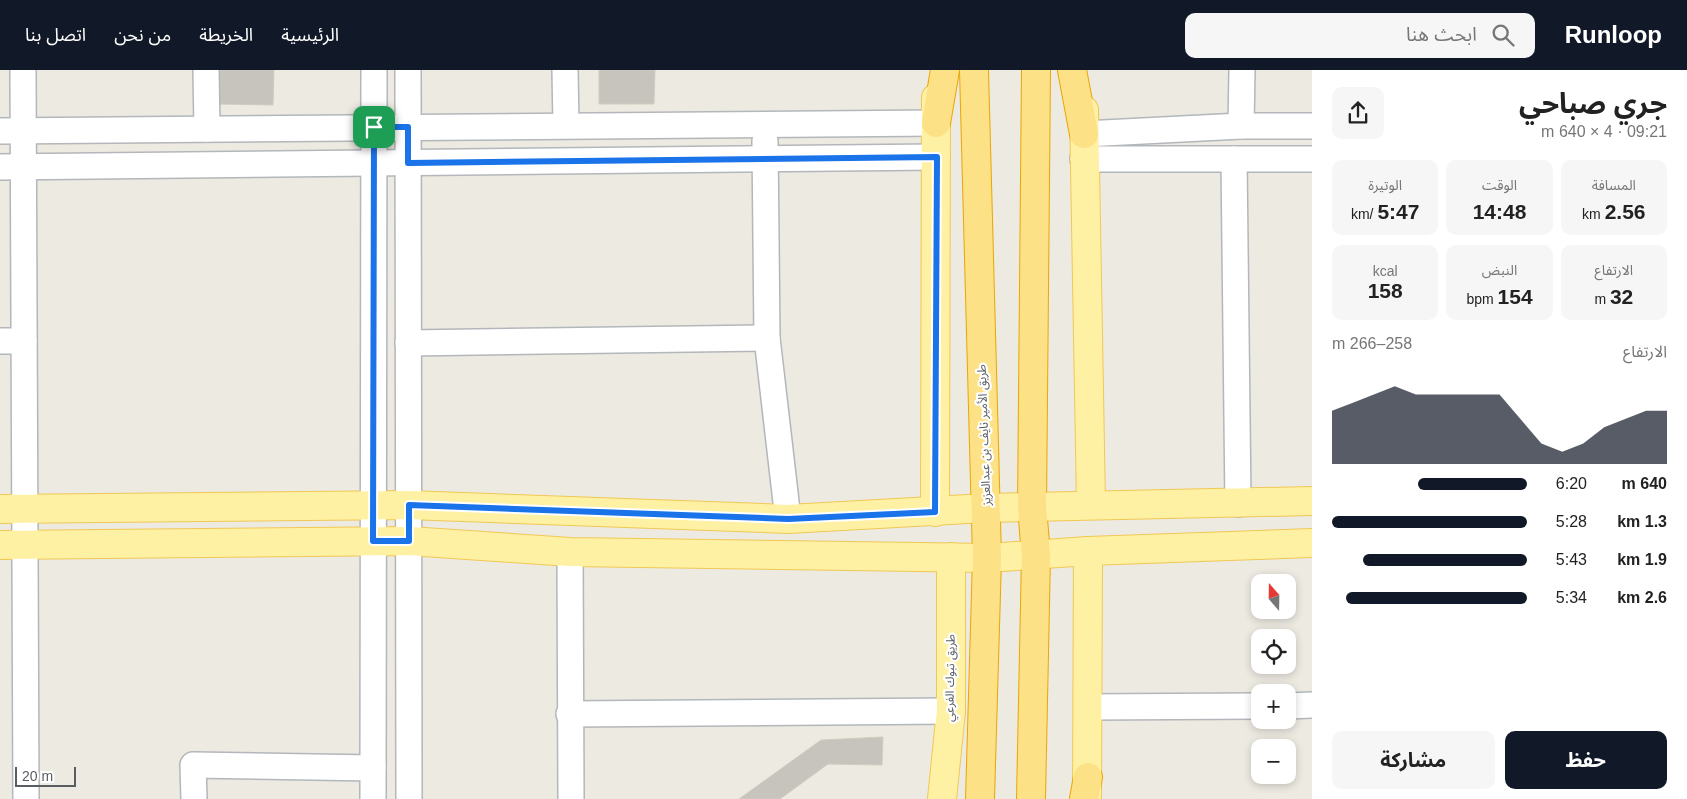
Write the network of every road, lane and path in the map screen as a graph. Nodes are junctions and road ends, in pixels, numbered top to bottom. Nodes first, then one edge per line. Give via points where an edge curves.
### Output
1 (23, 70) edge
2 (206, 70) edge
3 (374, 70) edge
4 (408, 70) edge
5 (566, 70) edge
6 (935, 70) edge
7 (945, 70) edge
8 (974, 70) edge
9 (1036, 70) edge
10 (1072, 70) edge
11 (1084, 70) edge
12 (1242, 70) edge
13 (936, 123) junction
14 (765, 124) junction
15 (566, 125) junction
16 (1241, 126) junction
17 (1312, 126) edge
18 (374, 127) junction
19 (408, 127) junction
20 (207, 128) junction
21 (12, 131) edge
22 (1084, 147) junction
23 (937, 157) junction
24 (764, 159) junction
25 (1234, 159) junction
26 (1312, 159) edge
27 (408, 163) junction
28 (374, 164) junction
29 (11, 168) edge
30 (767, 338) junction
31 (12, 341) edge
32 (408, 343) junction
33 (1312, 501) edge
34 (1238, 504) junction
35 (409, 505) junction
36 (1091, 505) junction
37 (373, 506) junction
38 (1032, 507) junction
39 (986, 508) junction
40 (12, 509) edge
41 (935, 512) junction
42 (788, 519) junction
43 (373, 541) junction
44 (409, 541) junction
45 (1312, 543) edge
46 (12, 544) edge
47 (1088, 551) junction
48 (570, 552) junction
49 (1036, 555) junction
50 (951, 557) junction
51 (987, 558) junction
52 (1251, 706) edge
53 (1296, 706) edge
54 (1312, 706) edge
55 (1087, 707) junction
56 (950, 711) junction
57 (569, 714) junction
58 (373, 768) junction
59 (1086, 792) edge
60 (26, 799) edge
61 (194, 799) edge
62 (373, 799) edge
63 (409, 799) edge
64 (571, 799) edge
65 (942, 799) edge
66 (980, 799) edge
67 (1031, 799) edge

1 - 21 street
2 - 20 street
3 - 18 street
4 - 19 street
5 - 15 street
6 - 13 main road
7 - 13 highway
8 - 39 highway, طريق الأمير نايف بن عبدالعزيز
9 - 38 highway
10 - 22 highway
11 - 22 main road
12 - 16 street
13 - 14 street
13 - 23 main road
14 - 15 street
14 - 24 street
15 - 19 street
16 - 17 street
16 - 22 street
18 - 19 street
18 - 20 street
18 - 28 street
19 - 27 street
20 - 21 street
21 - 29 street
22 - 25 street
22 - 36 main road
23 - 24 street
23 - 41 main road
24 - 27 street
24 - 30 street
25 - 26 street
25 - 34 street
27 - 28 street
27 - 32 street
28 - 29 street
28 - 37 street
29 - 31 street
30 - 32 street
30 - 42 street
31 - 40 street
32 - 35 street
33 - 34 main road
34 - 36 main road
35 - 37 main road
35 - 42 main road
35 - 44 street
36 - 38 main road
37 - 40 main road
37 - 43 street
38 - 39 main road
38 - 49 highway
39 - 41 main road
39 - 51 highway, طريق الأمير نايف بن عبدالعزيز
40 - 46 street
41 - 42 main road
43 - 44 main road
43 - 46 main road
43 - 58 street
44 - 48 main road
44 - 63 street
45 - 47 main road
46 - 60 street
47 - 49 main road
47 - 55 main road
48 - 50 main road
48 - 57 street
49 - 51 main road
49 - 67 highway
50 - 51 main road
50 - 56 main road, طريق تبوك الفرعي
51 - 66 highway, طريق الأمير نايف بن عبدالعزيز
52 - 55 street
53 - 54 street
55 - 59 main road
56 - 57 street
56 - 65 main road, طريق تبوك الفرعي
57 - 64 street
58 - 61 street via 193,765
58 - 62 street

